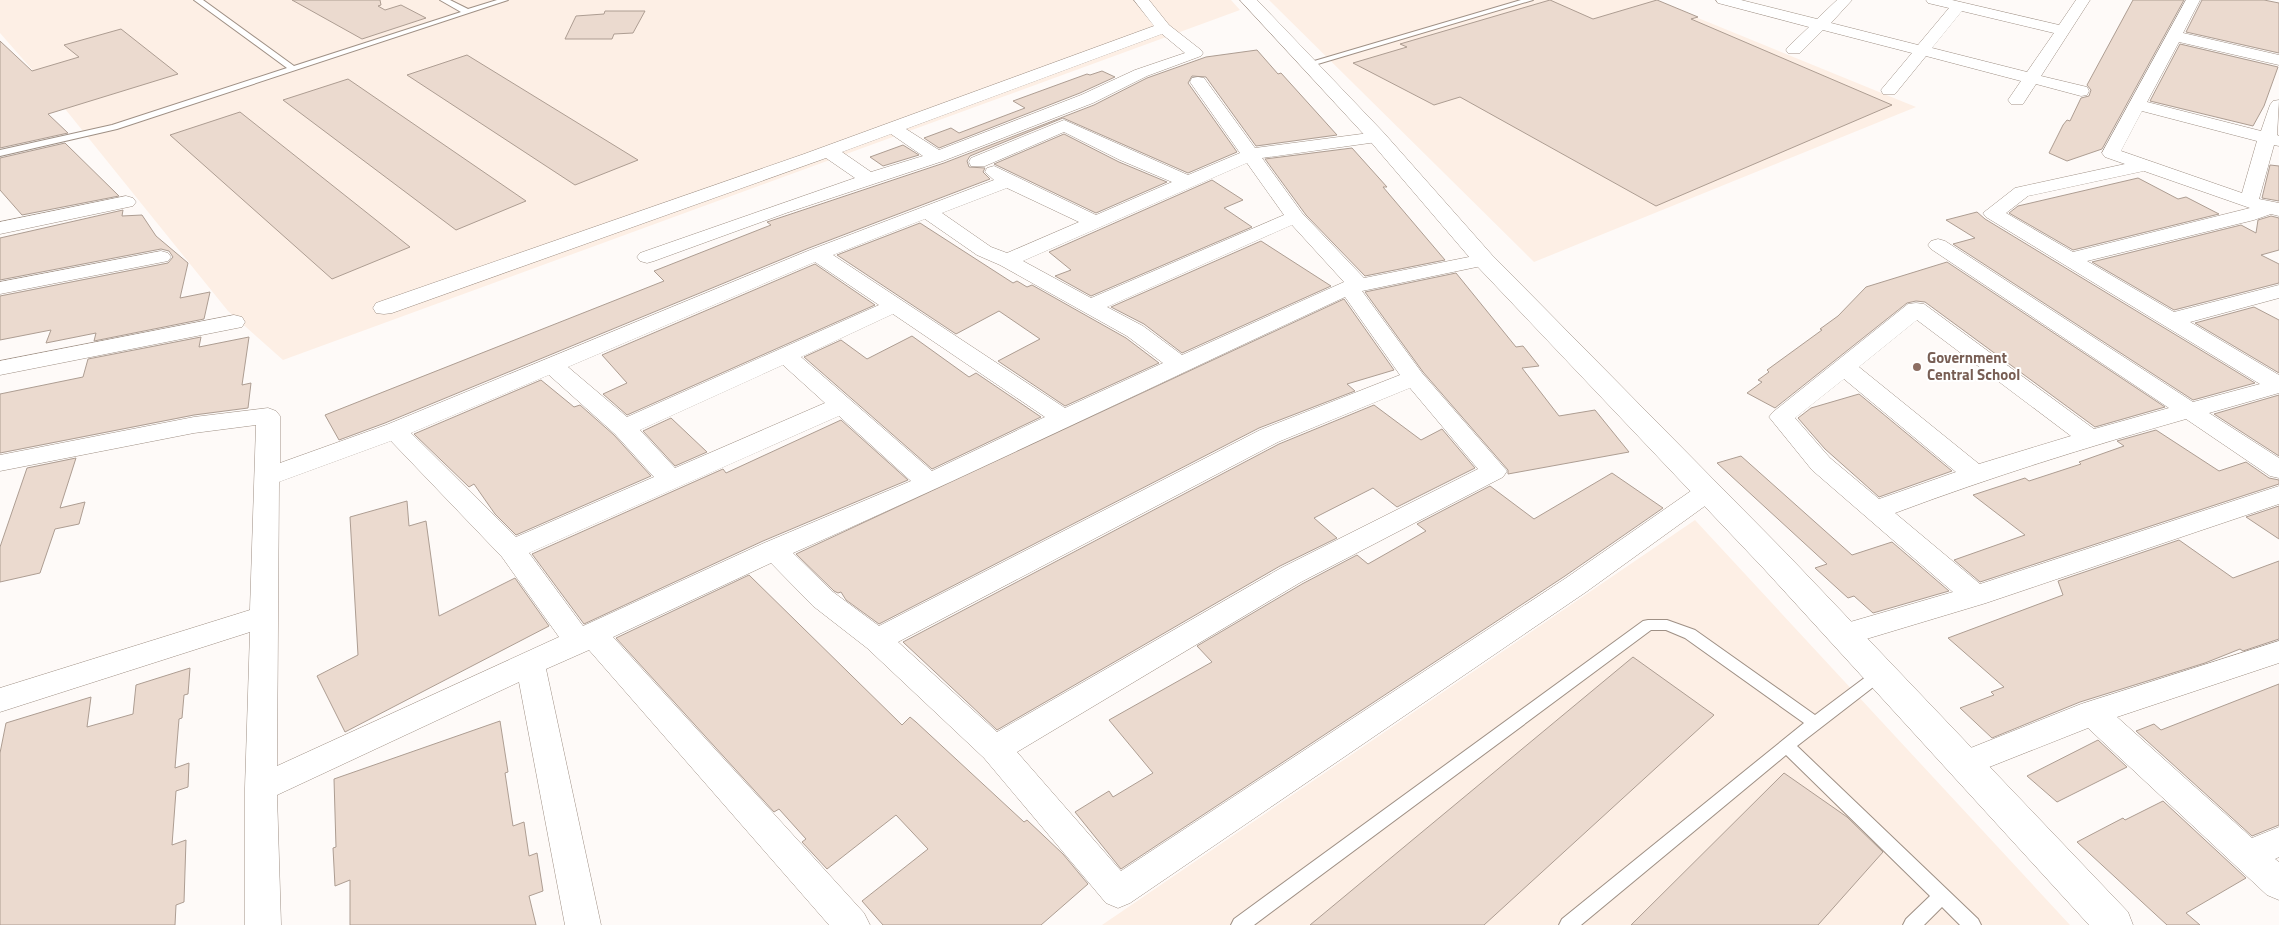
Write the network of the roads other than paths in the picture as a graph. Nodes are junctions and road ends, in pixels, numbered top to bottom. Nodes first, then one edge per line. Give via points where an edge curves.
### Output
1 (198, 0) edge
2 (444, 0) edge
3 (504, 0) edge
4 (1141, 0) edge
5 (1248, 0) edge
6 (1529, 0) edge
7 (1723, 0) edge
8 (1845, 0) edge
9 (1933, 0) edge
10 (2192, 0) edge
11 (2077, 1) edge
12 (1959, 6) junction
13 (467, 12) junction
14 (1820, 25) junction
15 (1164, 28) junction
16 (2062, 30) junction
17 (2174, 36) junction
18 (1794, 50) dead end
19 (1922, 51) junction
20 (2279, 60) edge
21 (1308, 64) junction
22 (293, 69) junction
23 (2030, 78) junction
24 (1198, 82) dead end
25 (1890, 90) dead end
26 (2081, 91) dead end
27 (2017, 100) dead end
28 (2136, 104) junction
29 (2279, 105) edge
30 (892, 128) junction
31 (1377, 137) junction
32 (2273, 139) edge
33 (828, 151) junction
34 (0, 153) edge
35 (1252, 154) junction
36 (937, 157) junction
37 (2147, 166) junction
38 (870, 180) junction
39 (1008, 181) junction
40 (1188, 182) junction
41 (764, 194) junction
42 (126, 202) dead end
43 (2250, 202) junction
44 (2275, 208) edge
45 (929, 213) junction
46 (706, 214) junction
47 (1295, 217) junction
48 (1095, 222) junction
49 (0, 228) edge
50 (1938, 245) dead end
51 (817, 254) junction
52 (161, 257) dead end
53 (647, 257) dead end
54 (2070, 259) junction
55 (1484, 260) junction
56 (1007, 261) junction
57 (1354, 286) junction
58 (0, 288) edge
59 (2279, 291) edge
60 (2254, 297) junction
61 (896, 305) junction
62 (1088, 307) junction
63 (384, 308) dead end
64 (2279, 311) edge
65 (2171, 320) junction
66 (234, 322) dead end
67 (785, 355) junction
68 (550, 364) junction
69 (1179, 364) junction
70 (0, 368) edge
71 (1845, 368) junction
72 (1414, 378) junction
73 (2279, 386) edge
74 (842, 405) junction
75 (2190, 411) junction
76 (1063, 418) junction
77 (624, 428) junction
78 (395, 431) junction
79 (2090, 438) junction
80 (7, 462) edge
81 (2279, 470) edge
82 (1975, 474) junction
83 (267, 477) junction
84 (671, 480) junction
85 (0, 482) edge
86 (929, 484) junction
87 (1707, 492) junction
88 (2279, 495) edge
89 (1876, 510) junction
90 (512, 550) junction
91 (774, 550) junction
92 (1976, 596) junction
93 (264, 618) junction
94 (1843, 635) junction
95 (586, 638) junction
96 (877, 640) junction
97 (2279, 652) edge
98 (530, 664) junction
99 (1880, 674) junction
100 (0, 700) edge
101 (2092, 713) junction
102 (1815, 723) junction
103 (1786, 745) junction
104 (995, 749) junction
105 (1964, 764) junction
106 (261, 788) junction
107 (2279, 842) edge
108 (2247, 855) junction
109 (2279, 884) edge
110 (1942, 895) junction
111 (263, 925) edge
112 (583, 925) edge
113 (852, 925) edge
114 (1240, 925) edge
115 (1568, 925) edge
116 (1912, 925) edge
117 (1972, 925) edge
118 (2114, 925) edge

1 - 22 lane
2 - 13 lane
3 - 13 lane
4 - 15 street
5 - 21 street
6 - 21 lane
7 - 14 street
8 - 14 street
9 - 12 street
10 - 17 street
11 - 16 street
12 - 16 street
12 - 19 street
13 - 22 lane
14 - 18 street
14 - 19 street
15 - 30 street
15 - 36 street via 1195,53 1141,73 1053,114
16 - 23 street
17 - 20 street
17 - 28 street
19 - 23 street
19 - 25 street
21 - 31 street
22 - 34 lane via 114,127
23 - 26 street
23 - 27 street
24 - 35 street
28 - 32 street
28 - 37 street via 2111,153
29 - 32 street
30 - 33 street
30 - 36 street
31 - 35 street
31 - 55 street
32 - 43 street
33 - 38 street
33 - 41 street
35 - 40 street
35 - 47 street
36 - 38 street
37 - 43 street
37 - 54 street via 2022,192 1993,213
38 - 41 street
39 - 40 street via 978,162 1064,125
39 - 45 street
39 - 48 street
40 - 48 street
41 - 46 street
41 - 46 street
42 - 49 street
43 - 44 street
44 - 54 street
45 - 51 street
45 - 56 street via 984,251
46 - 53 street
46 - 63 street
47 - 57 street
47 - 62 street
48 - 56 street
50 - 75 street
51 - 61 street
51 - 68 street
52 - 58 street
54 - 65 street
55 - 57 street
55 - 87 street
56 - 62 street
57 - 69 street
57 - 72 street
59 - 60 street
60 - 64 street
60 - 65 street
61 - 67 street
61 - 76 street
62 - 69 street via 1135,331
65 - 73 street
66 - 70 street
67 - 74 street
67 - 77 street
68 - 77 street
68 - 78 street
69 - 76 street
71 - 79 street via 1916,309
71 - 82 street
71 - 89 street via 1781,417 1821,464
72 - 96 street via 1269,436
72 - 104 street via 1494,471 1291,575
73 - 75 street
74 - 84 street
74 - 86 street
75 - 79 street
75 - 81 street
76 - 86 street
77 - 84 street
78 - 83 street
78 - 90 street
79 - 82 street
80 - 83 street via 194,425 268,416
80 - 85 street
82 - 89 street
83 - 93 street
84 - 90 street
86 - 91 street
87 - 94 street
87 - 104 street via 1576,585 1118,892
88 - 92 street
89 - 92 street
90 - 95 street
91 - 95 street
91 - 96 street via 823,599
92 - 94 street
93 - 100 street
93 - 106 street
94 - 99 street
95 - 98 street
95 - 113 street
96 - 104 street
97 - 101 street
98 - 106 street
98 - 112 street
99 - 102 lane
99 - 105 street
101 - 105 street
101 - 108 street
102 - 103 lane
102 - 114 lane via 1690,634 1667,625 1648,625
103 - 110 lane
103 - 115 lane
105 - 118 street
106 - 111 street
107 - 108 street
108 - 109 street
110 - 116 lane
110 - 117 lane

